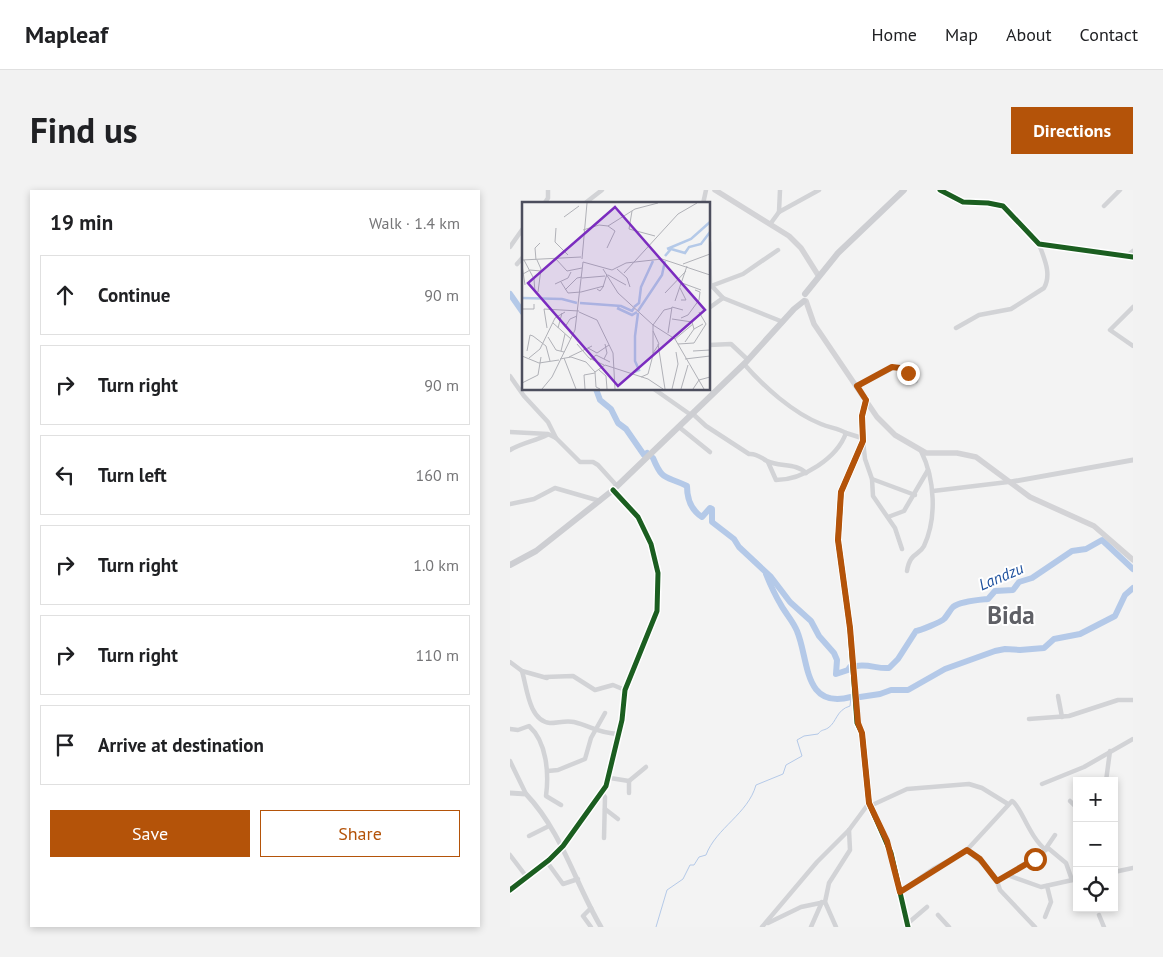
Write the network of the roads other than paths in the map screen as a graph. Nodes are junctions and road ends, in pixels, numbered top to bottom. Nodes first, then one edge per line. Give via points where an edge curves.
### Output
1 (548, 190) edge
2 (602, 190) edge
3 (715, 190) edge
4 (780, 190) edge
5 (819, 190) edge
6 (904, 190) edge
7 (940, 190) edge
8 (1120, 190) edge
9 (545, 202) edge
10 (587, 202) edge
11 (1104, 206) dead end
12 (779, 212) junction
13 (771, 223) junction
14 (522, 229) edge
15 (1039, 244) junction
16 (510, 247) edge
17 (778, 250) dead end
18 (1133, 251) edge
19 (1130, 256) edge
20 (522, 258) edge
21 (517, 264) dead end
22 (818, 275) junction
23 (710, 282) edge
24 (712, 286) junction
25 (723, 298) junction
26 (805, 298) junction
27 (710, 307) edge
28 (1133, 307) edge
29 (783, 322) junction
30 (956, 328) dead end
31 (710, 345) edge
32 (1133, 346) edge
33 (746, 362) junction
34 (510, 376) edge
35 (916, 381) dead end
36 (857, 386) junction
37 (656, 390) edge
38 (866, 400) junction
39 (692, 414) junction
40 (679, 427) junction
41 (510, 432) edge
42 (846, 433) junction
43 (548, 434) junction
44 (556, 438) junction
45 (863, 440) junction
46 (510, 450) edge
47 (921, 451) junction
48 (710, 452) dead end
49 (1133, 460) edge
50 (768, 462) junction
51 (928, 470) junction
52 (806, 473) junction
53 (872, 479) junction
54 (1010, 482) junction
55 (615, 488) junction
56 (933, 491) junction
57 (914, 494) junction
58 (600, 501) junction
59 (510, 504) edge
60 (888, 517) junction
61 (902, 549) dead end
62 (1133, 560) edge
63 (510, 565) edge
64 (907, 571) dead end
65 (510, 662) edge
66 (522, 671) junction
67 (625, 690) junction
68 (1058, 696) dead end
69 (1133, 700) edge
70 (605, 713) dead end
71 (1062, 718) junction
72 (1030, 719) dead end
73 (541, 721) junction
74 (529, 726) junction
75 (510, 728) edge
76 (595, 731) junction
77 (618, 734) junction
78 (1133, 739) edge
79 (1110, 751) junction
80 (510, 761) edge
81 (646, 767) dead end
82 (548, 771) junction
83 (1107, 777) edge
84 (610, 778) junction
85 (629, 781) junction
86 (1042, 784) dead end
87 (629, 792) dead end
88 (602, 793) junction
89 (510, 794) edge
90 (526, 794) junction
91 (1070, 801) dead end
92 (869, 804) junction
93 (1008, 804) junction
94 (1073, 804) edge
95 (561, 805) dead end
96 (605, 809) junction
97 (618, 820) dead end
98 (549, 826) junction
99 (849, 830) junction
100 (1055, 835) dead end
101 (529, 836) dead end
102 (604, 838) dead end
103 (563, 846) junction
104 (1047, 849) junction
105 (967, 850) junction
106 (510, 855) edge
107 (547, 862) junction
108 (1133, 868) edge
109 (1118, 871) edge
110 (1007, 875) junction
111 (1073, 875) edge
112 (526, 876) junction
113 (578, 880) junction
114 (1073, 880) edge
115 (997, 881) junction
116 (1047, 886) junction
117 (510, 890) edge
118 (900, 892) junction
119 (823, 902) junction
120 (927, 907) dead end
121 (591, 908) junction
122 (938, 915) dead end
123 (1099, 915) dead end
124 (1045, 917) dead end
125 (764, 925) edge
126 (908, 926) edge
127 (592, 927) edge
128 (601, 927) edge
129 (810, 927) edge
130 (836, 927) edge
131 (949, 927) edge
132 (1035, 927) edge
133 (1104, 927) edge

1 - 9 street
2 - 10 street
3 - 13 main road
4 - 12 street
5 - 12 street
6 - 22 main road
7 - 15 street via 963,202 1003,206
8 - 11 street
12 - 13 street
13 - 22 main road via 796,242
14 - 16 street
15 - 19 street
15 - 30 street via 1047,269 1044,288 1011,309 978,315
17 - 24 street via 743,274
18 - 19 street
20 - 21 street
22 - 26 main road
23 - 24 street
24 - 25 street
25 - 27 street
25 - 29 street
26 - 29 main road
26 - 36 main road via 814,324
28 - 32 street via 1110,330
29 - 33 main road
31 - 33 street via 731,344
33 - 39 main road
33 - 42 street via 760,382 790,405 821,424 834,426
34 - 44 street via 548,422
35 - 36 street via 895,367
36 - 38 main road
37 - 39 street
38 - 45 street via 862,416
38 - 47 main road via 884,425
39 - 40 main road
39 - 50 street via 731,443
40 - 48 street
40 - 55 main road
41 - 43 street
42 - 45 street
42 - 52 street via 823,462
43 - 44 street
43 - 46 street via 534,443
44 - 55 street via 580,462 598,465
45 - 53 street
45 - 92 street via 841,492 838,540
47 - 51 street
47 - 54 main road via 976,457
49 - 54 street
50 - 52 street
50 - 52 street via 776,480
51 - 56 street
51 - 57 street
53 - 57 street
53 - 60 street via 873,496
54 - 56 street
54 - 62 main road via 1049,507 1094,526
55 - 58 main road
55 - 67 street via 646,531 656,559 659,587 653,624
56 - 64 street via 932,522 924,546 911,558
57 - 60 street via 902,513
58 - 59 street via 555,488 534,499
58 - 63 main road via 536,551
60 - 61 street via 896,528
65 - 66 street
66 - 67 street via 546,677 573,676 595,690 613,685
66 - 73 street via 535,714
67 - 77 street
68 - 71 street
69 - 71 street via 1118,700
70 - 76 street
71 - 72 street
73 - 74 street
73 - 76 street via 572,721
74 - 75 street via 518,730
74 - 82 street via 539,741
76 - 77 street
76 - 82 street via 581,762
77 - 84 street
78 - 79 street
79 - 83 street
79 - 86 street
80 - 90 street
81 - 85 street
82 - 95 street via 546,796
84 - 85 street
84 - 88 street
85 - 87 street
88 - 96 street
88 - 103 street
89 - 90 street
90 - 98 street
91 - 94 street
92 - 93 street via 907,789 969,784
92 - 99 street
92 - 118 street via 889,847
93 - 104 street via 1014,802 1029,832
93 - 105 street
96 - 97 street
96 - 102 street
98 - 101 street
98 - 103 street
99 - 119 street via 850,850 829,883
99 - 125 street via 817,862
100 - 104 street
103 - 107 street
103 - 113 street
104 - 110 street via 1040,857
104 - 111 street via 1066,863
105 - 115 street via 980,859
105 - 118 street
106 - 112 street
107 - 112 street
107 - 113 street via 563,884
108 - 109 street
110 - 115 street
110 - 116 street
112 - 117 street
113 - 121 street
114 - 116 street
115 - 132 street via 1000,890
116 - 124 street via 1051,902
118 - 126 street
119 - 125 street via 801,907
119 - 129 street
119 - 130 street
120 - 126 street
121 - 127 street via 583,918
121 - 128 street
122 - 131 street
123 - 133 street

